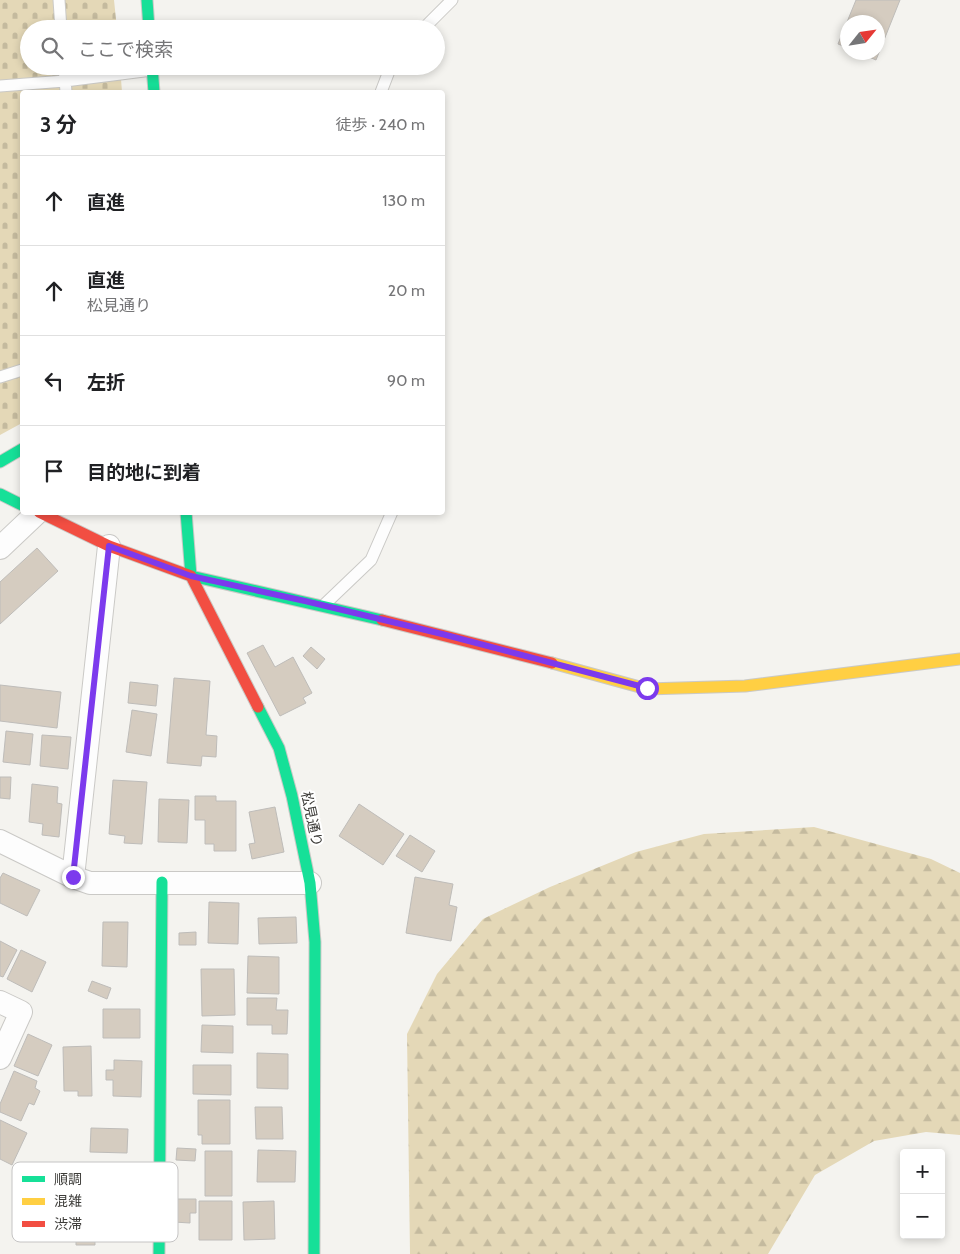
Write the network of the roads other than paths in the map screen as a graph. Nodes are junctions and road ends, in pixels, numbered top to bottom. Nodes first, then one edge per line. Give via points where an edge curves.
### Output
1 (59, 0) edge
2 (147, 0) edge
3 (452, 0) edge
4 (60, 20) edge
5 (148, 20) edge
6 (432, 20) edge
7 (120, 75) edge
8 (153, 75) edge
9 (388, 75) edge
10 (0, 86) edge
11 (66, 87) edge
12 (154, 90) edge
13 (382, 90) edge
14 (20, 371) edge
15 (0, 377) edge
16 (20, 450) edge
17 (0, 462) edge
18 (0, 494) edge
19 (20, 504) edge
20 (35, 515) edge
21 (44, 515) edge
22 (186, 515) edge
23 (391, 515) edge
24 (109, 546) junction
25 (0, 548) edge
26 (191, 576) junction
27 (324, 605) junction
28 (960, 659) edge
29 (0, 841) edge
30 (73, 877) junction
31 (162, 882) junction
32 (310, 883) junction
33 (0, 1002) edge
34 (0, 1058) edge
35 (160, 1162) edge
36 (314, 1254) edge

1 - 4 lane
2 - 5 street
3 - 6 lane
7 - 11 lane
8 - 12 street
9 - 13 lane
10 - 11 lane
14 - 15 lane
16 - 17 street
18 - 19 street
20 - 25 street
21 - 24 street
22 - 26 street
23 - 27 lane via 371,560
24 - 26 street
24 - 30 street
26 - 27 street
26 - 32 street, 松見通り via 279,748
27 - 28 street via 647,688 745,686
29 - 30 street
30 - 31 street via 90,883
31 - 32 street
31 - 35 street
32 - 36 street, 松見通り via 316,942
33 - 34 street via 21,1012

